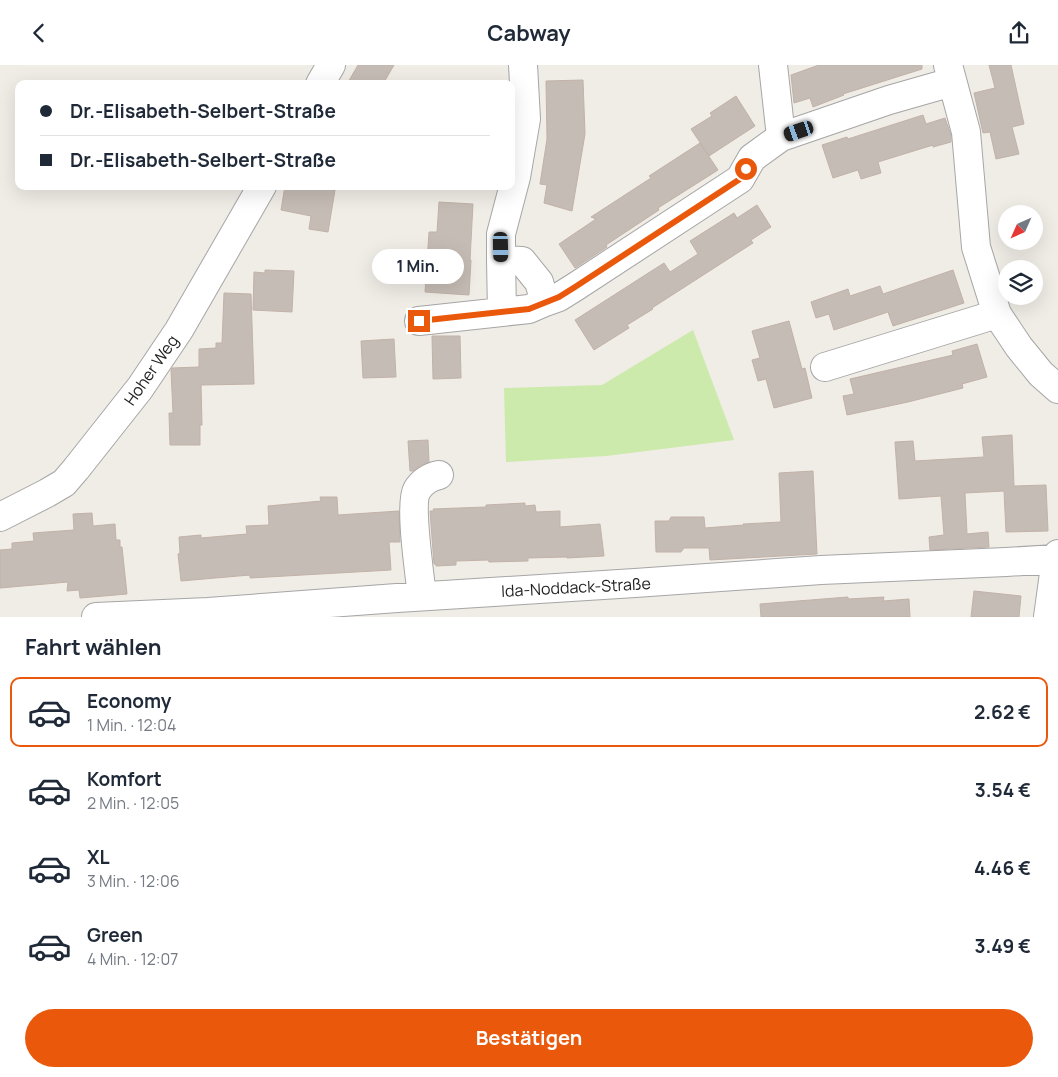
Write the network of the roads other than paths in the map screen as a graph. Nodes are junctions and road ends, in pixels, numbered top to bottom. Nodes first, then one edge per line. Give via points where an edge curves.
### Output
1 (331, 65) edge
2 (523, 65) edge
3 (773, 65) edge
4 (950, 74) edge
5 (322, 80) edge
6 (781, 137) junction
7 (515, 182) edge
8 (260, 190) edge
9 (513, 190) edge
10 (501, 247) junction
11 (544, 302) junction
12 (502, 312) junction
13 (997, 314) junction
14 (419, 321) dead end
15 (825, 367) dead end
16 (1058, 389) edge
17 (439, 475) dead end
18 (0, 517) edge
19 (1057, 556) edge
20 (422, 596) junction
21 (96, 617) edge
22 (1048, 617) edge

1 - 5 street
2 - 7 street via 526,119
3 - 6 street
4 - 6 street via 889,100
4 - 13 street via 966,132 976,247
6 - 11 street via 752,158 740,179 575,287
8 - 18 street, Hoher Weg via 179,330 140,388 76,469 64,483
9 - 10 street
10 - 11 street via 522,261 538,282
10 - 12 street
11 - 12 street via 529,309
12 - 14 street
13 - 15 street
13 - 16 street via 1019,347
17 - 20 street via 430,477 415,495
19 - 20 street, Ida-Noddack-Straße via 996,563 821,570
19 - 22 street
20 - 21 street, Ida-Noddack-Straße

